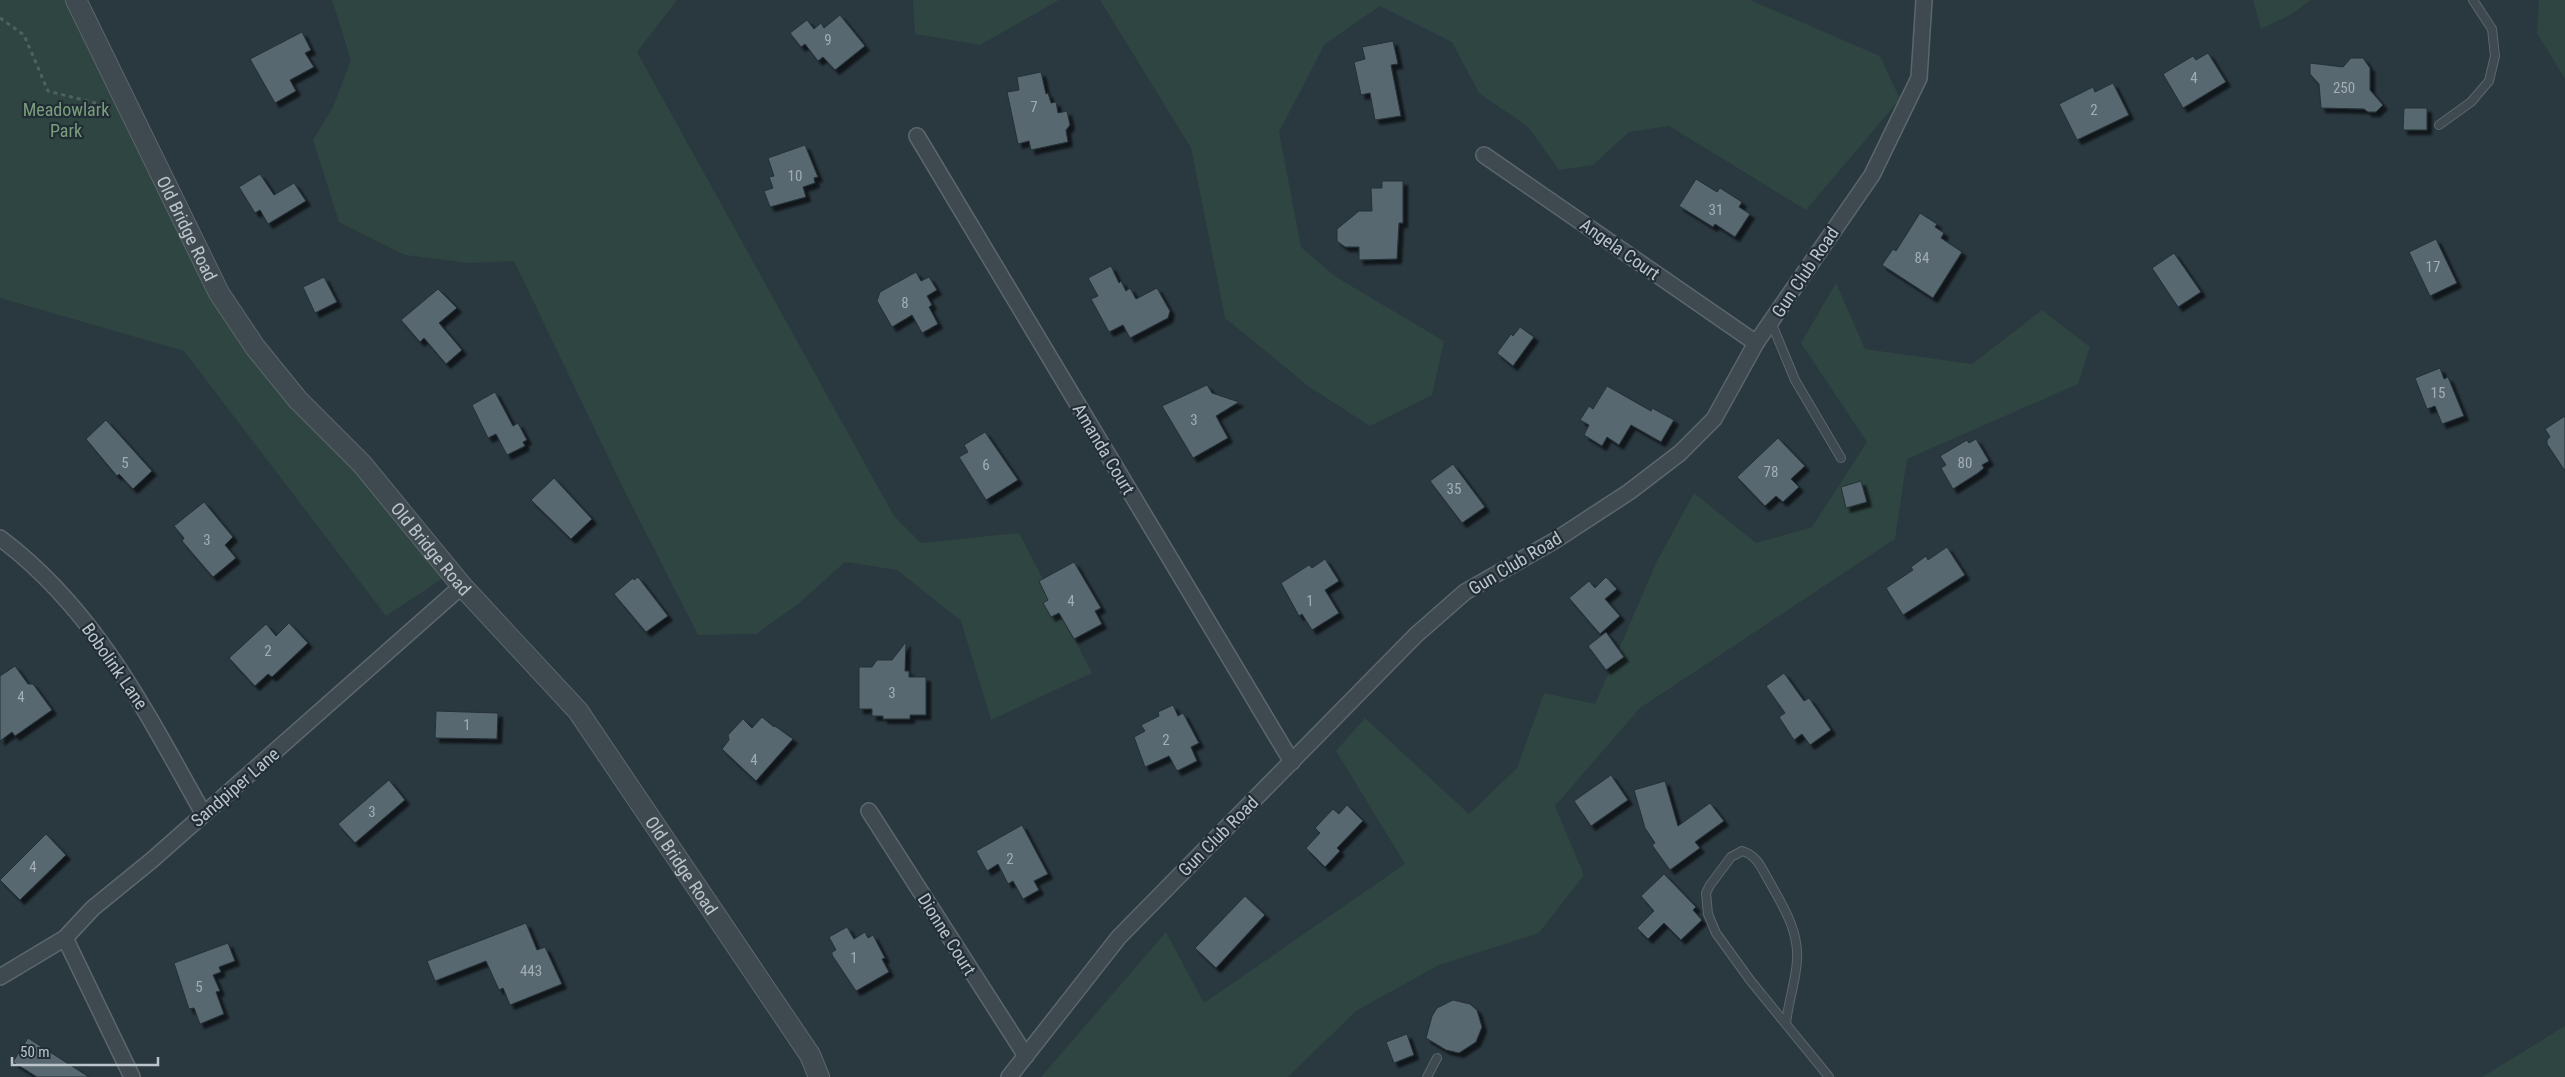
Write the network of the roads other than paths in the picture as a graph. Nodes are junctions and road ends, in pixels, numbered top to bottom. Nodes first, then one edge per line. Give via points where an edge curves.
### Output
1 (76, 0) edge
2 (1924, 0) edge
3 (2473, 0) edge
4 (2439, 125) dead end
5 (917, 136) dead end
6 (1484, 156) dead end
7 (1771, 322) junction
8 (1756, 344) junction
9 (1841, 458) dead end
10 (0, 538) edge
11 (462, 586) junction
12 (1292, 762) junction
13 (869, 811) dead end
14 (203, 813) junction
15 (65, 938) junction
16 (0, 977) edge
17 (1786, 1024) junction
18 (1026, 1056) junction
19 (1438, 1058) dead end
20 (132, 1077) edge
21 (819, 1077) edge
22 (1009, 1077) edge
23 (1427, 1077) edge
24 (1828, 1077) edge

1 - 11 street, Old Bridge Road via 220,292 255,347 298,400 362,464
2 - 7 street, Gun Club Road via 1919,78 1872,175
3 - 4 lane via 2492,29 2495,56 2489,81 2471,102
5 - 12 street, Amanda Court
6 - 8 street, Angela Court
7 - 8 street, Gun Club Road
7 - 9 lane via 1795,380
8 - 12 street, Gun Club Road via 1714,419 1680,452 1596,514 1465,592 1416,635
10 - 14 street, Bobolink Lane via 53,584 95,634 142,702
11 - 14 street, Sandpiper Lane
11 - 21 street, Old Bridge Road via 578,711 810,1055
12 - 18 street, Gun Club Road via 1119,937
13 - 18 street, Dionne Court
14 - 15 street, Sandpiper Lane via 93,908
15 - 16 street, Sandpiper Lane
15 - 20 street
17 - 17 lane via 1797,961 1795,936 1760,865 1755,857 1742,851 1731,857 1710,885 1706,893 1708,914 1716,933
17 - 24 lane
18 - 22 street, Gun Club Road
19 - 23 lane

